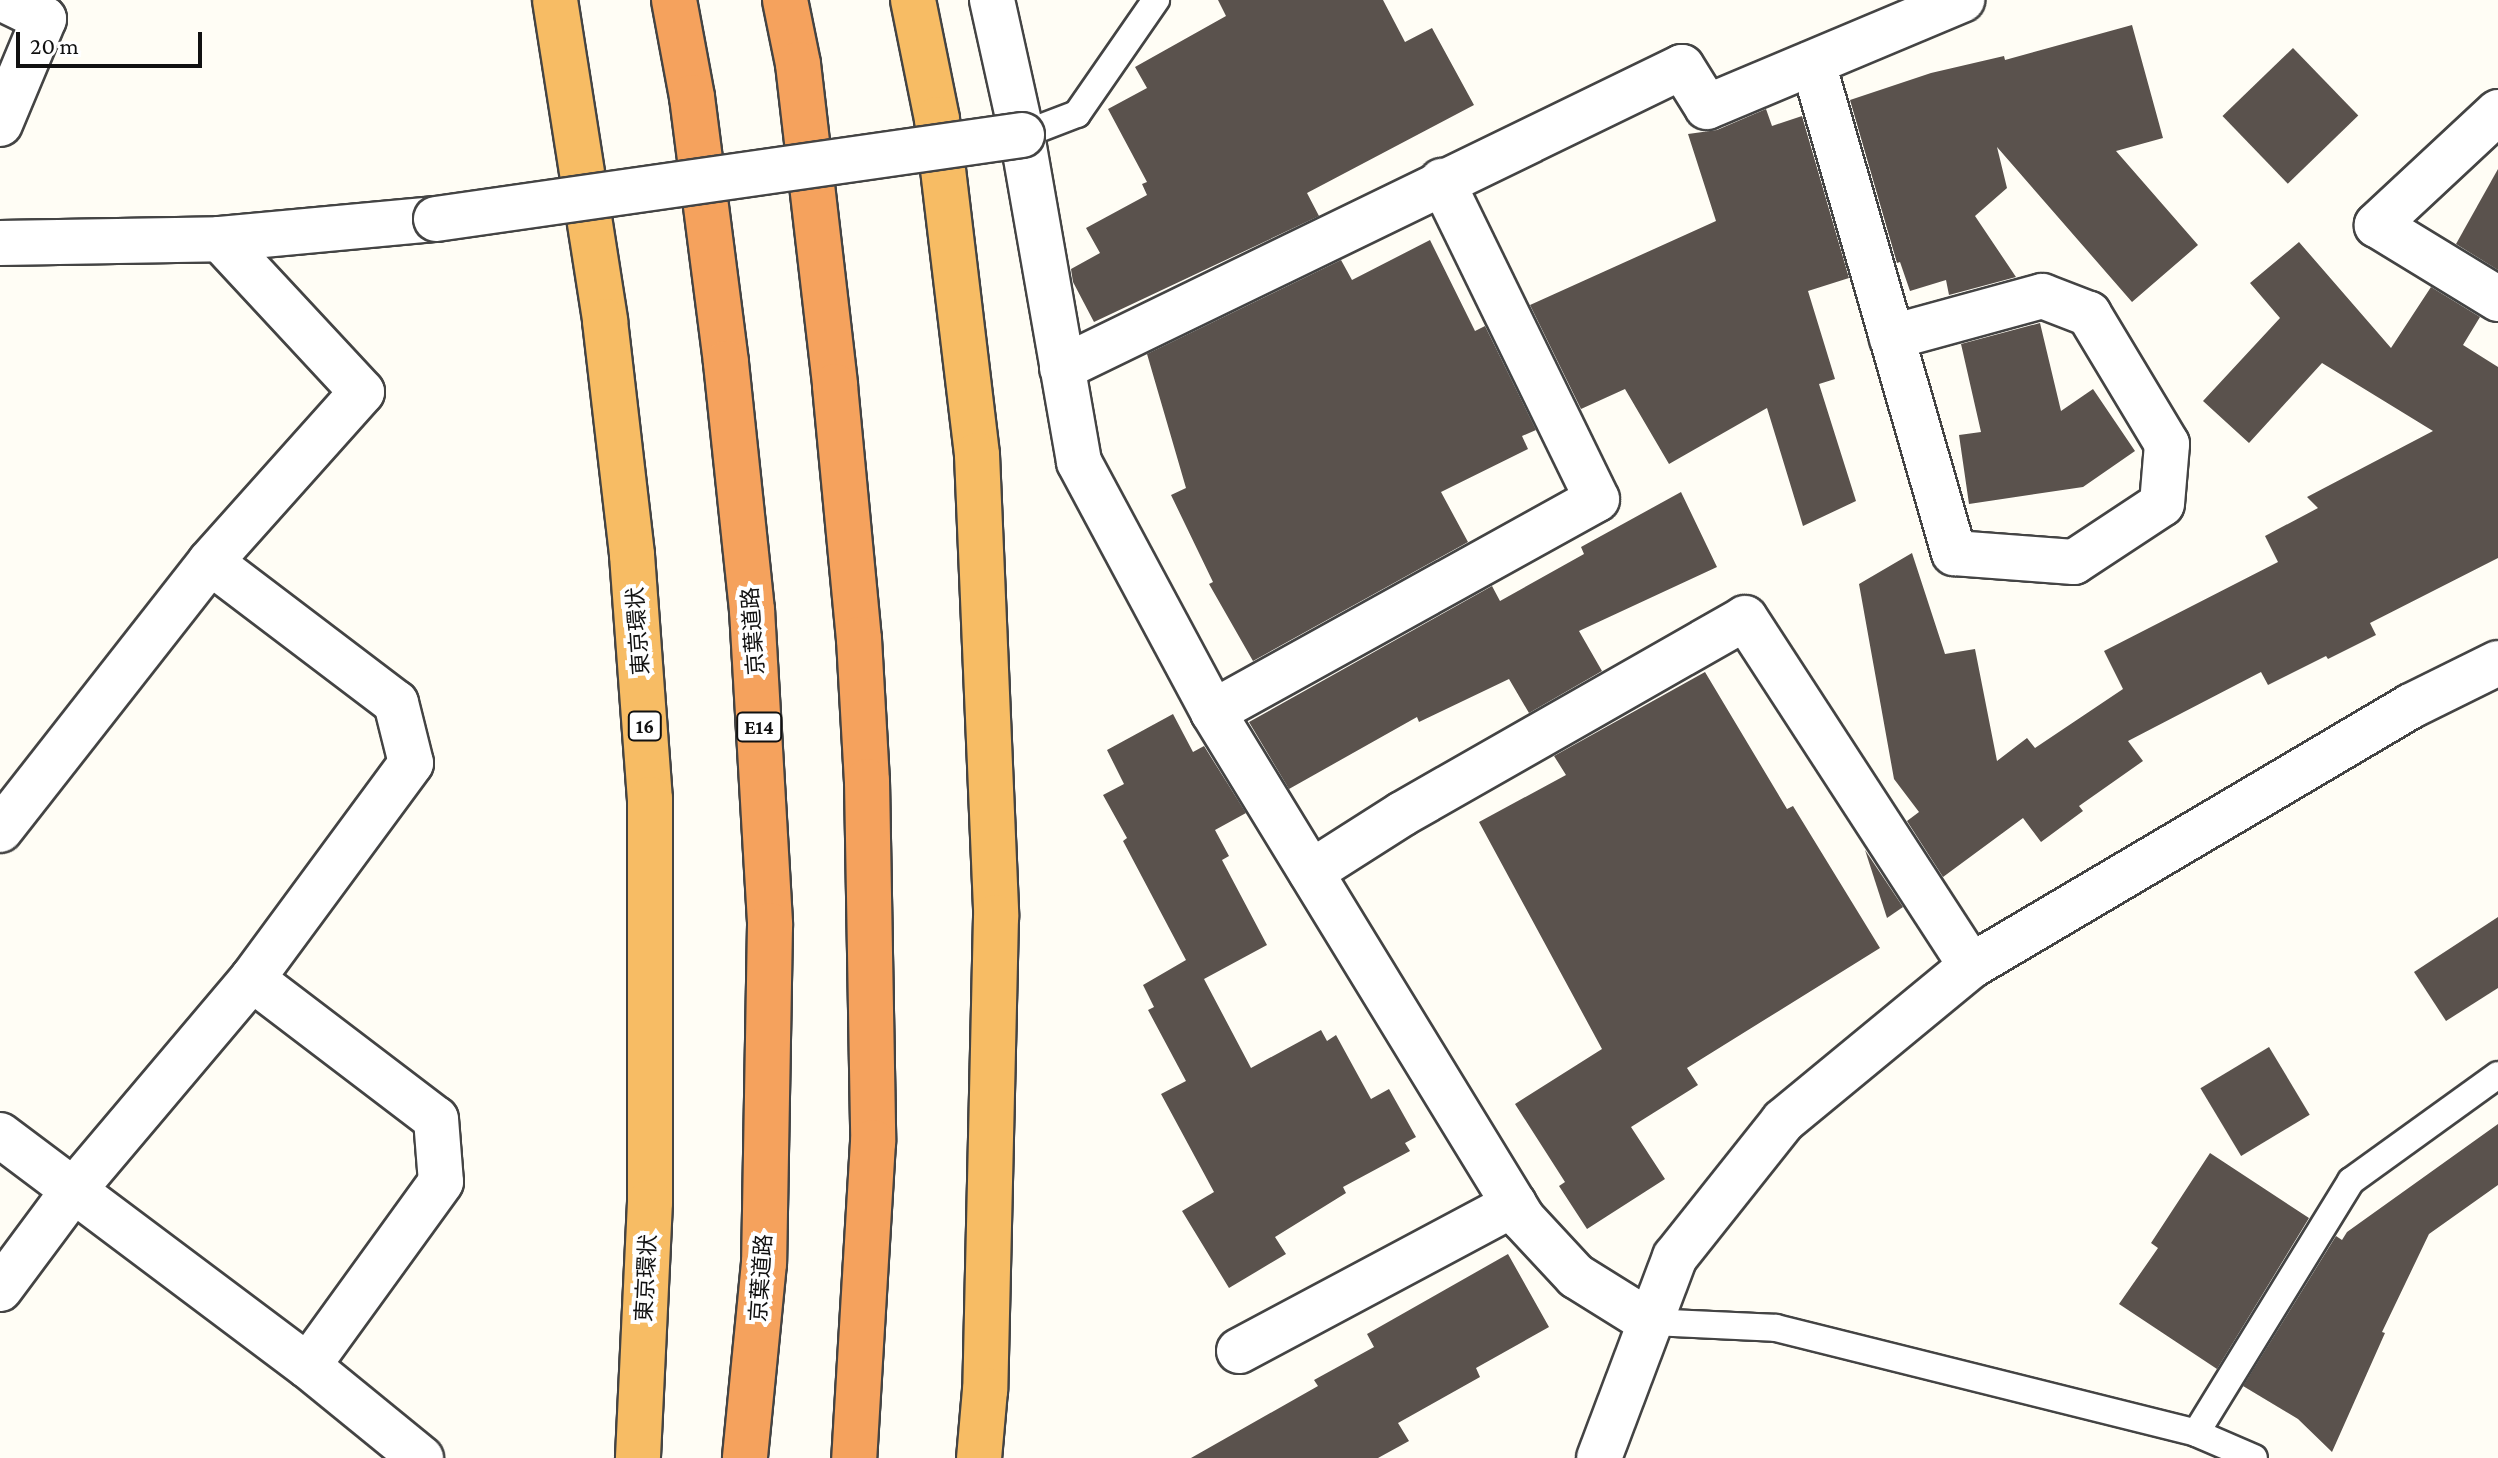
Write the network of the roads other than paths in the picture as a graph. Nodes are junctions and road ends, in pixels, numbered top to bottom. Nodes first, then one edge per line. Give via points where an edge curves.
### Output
1 (5, 0) edge
2 (555, 0) edge
3 (674, 0) edge
4 (785, 0) edge
5 (913, 0) edge
6 (992, 0) edge
7 (1156, 0) edge
8 (1962, 0) edge
9 (1813, 63) junction
10 (2498, 112) edge
11 (0, 124) edge
12 (1022, 135) junction
13 (1442, 181) junction
14 (220, 239) junction
15 (0, 243) edge
16 (2498, 299) edge
17 (1892, 337) junction
18 (1062, 368) junction
19 (210, 562) junction
20 (2498, 663) edge
21 (1213, 712) junction
22 (0, 830) edge
23 (1311, 872) junction
24 (1971, 966) junction
25 (252, 979) junction
26 (2498, 1075) edge
27 (0, 1135) edge
28 (72, 1192) junction
29 (1514, 1204) junction
30 (0, 1289) edge
31 (1650, 1322) junction
32 (1239, 1351) dead end
33 (308, 1366) junction
34 (2196, 1433) junction
35 (421, 1458) edge
36 (638, 1458) edge
37 (745, 1458) edge
38 (854, 1458) edge
39 (979, 1458) edge
40 (1599, 1458) edge
41 (2254, 1458) edge

1 - 11 street via 44,19
2 - 36 highway, 東京環状 / 16 via 605,321 632,555 650,799 650,1202
3 - 37 highway, 京葉道路 / E14 via 718,300 752,610 770,925 764,1263
4 - 38 highway via 798,64 835,386 867,781 873,1142
5 - 39 highway via 937,119 977,455 996,917
6 - 12 street
7 - 12 lane via 1077,114
8 - 9 street
9 - 13 street via 1707,107 1682,67
9 - 17 street
10 - 16 street via 2377,225
12 - 14 street, bridge via 436,219
12 - 18 street
13 - 18 street
13 - 21 street via 1597,499
14 - 15 street
14 - 19 street via 362,392
17 - 17 street via 1954,553 2074,562 2162,504 2167,444 2089,314 2042,296
18 - 21 street via 1079,462
19 - 22 street
19 - 25 street via 396,703 411,763
20 - 24 street via 2411,706
21 - 23 street
23 - 24 street via 1402,814 1745,618
23 - 29 street
24 - 31 street via 1783,1121 1675,1257
25 - 28 street
25 - 33 street via 436,1119 441,1182
26 - 34 lane via 2351,1181
27 - 28 street
28 - 30 street
28 - 33 street
29 - 31 street via 1576,1276
29 - 32 street
31 - 34 lane via 1776,1328
31 - 40 street
33 - 35 street
34 - 41 lane

